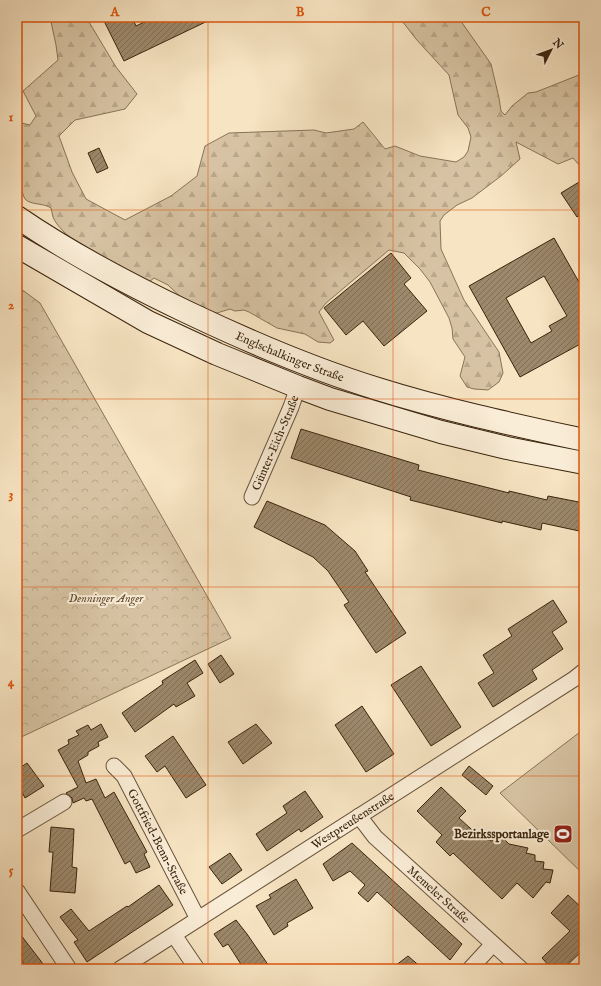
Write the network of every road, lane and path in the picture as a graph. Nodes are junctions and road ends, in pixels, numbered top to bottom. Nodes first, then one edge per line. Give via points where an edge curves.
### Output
1 (17, 217) edge
2 (17, 246) edge
3 (298, 388) junction
4 (584, 440) edge
5 (584, 463) edge
6 (252, 497) dead end
7 (584, 671) edge
8 (114, 766) dead end
9 (64, 802) dead end
10 (359, 816) junction
11 (17, 830) edge
12 (17, 891) edge
13 (198, 919) junction
14 (174, 934) junction
15 (493, 944) junction
16 (69, 969) edge
17 (120, 969) edge
18 (197, 969) edge
19 (470, 969) edge
20 (521, 969) edge

1 - 4 main road, Englschalkinger Straße via 80,257 157,298 228,332 299,361 378,389 459,412
2 - 3 main road, Englschalkinger Straße via 148,322
3 - 5 main road, Englschalkinger Straße via 441,432
3 - 6 street, Günter-Eich-Straße
7 - 10 street, Westpreußenstraße
8 - 13 street, Gottfried-Benn-Straße via 124,776
9 - 11 street
10 - 13 street, Westpreußenstraße
10 - 15 street, Memeler Straße via 375,837
12 - 16 street
13 - 14 street, Westpreußenstraße
14 - 17 street, Westpreußenstraße
14 - 18 street
15 - 19 street
15 - 20 street, Memeler Straße

